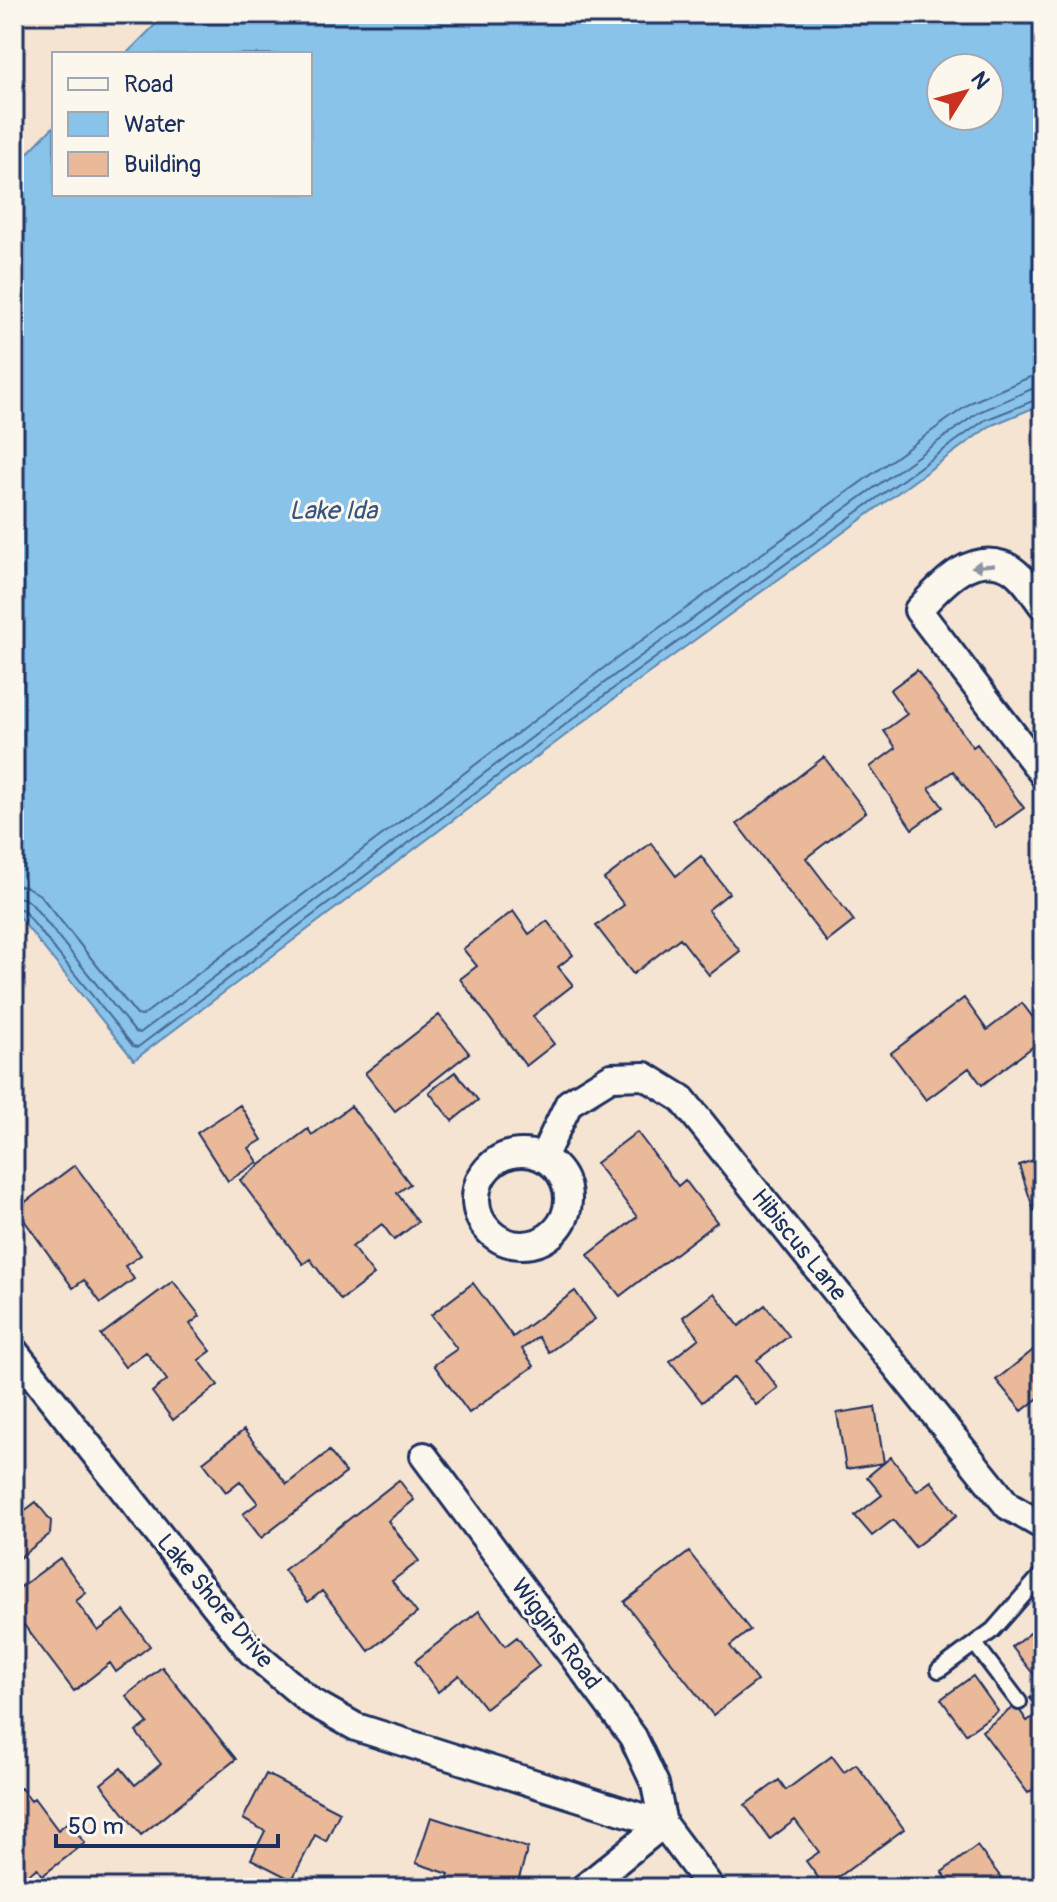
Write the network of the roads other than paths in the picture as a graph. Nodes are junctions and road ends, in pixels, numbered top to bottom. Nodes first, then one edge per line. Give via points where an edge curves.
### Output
1 (1043, 606) edge
2 (1043, 774) edge
3 (543, 1157) dead end
4 (14, 1351) edge
5 (424, 1456) dead end
6 (1043, 1526) edge
7 (1043, 1573) edge
8 (975, 1644) junction
9 (939, 1670) dead end
10 (1019, 1702) dead end
11 (663, 1824) junction
12 (584, 1888) edge
13 (711, 1888) edge

1 -> 2 street via 1004,565 977,564 958,572 918,610
3 - 6 street, Hibiscus Lane via 569,1103 611,1077 645,1076 682,1099 1008,1506
4 - 11 street, Lake Shore Drive via 251,1651 310,1701 356,1727
5 - 11 street, Wiggins Road via 633,1737 655,1784
7 - 8 lane
8 - 9 lane
8 - 10 lane
11 - 12 street
11 - 13 street

